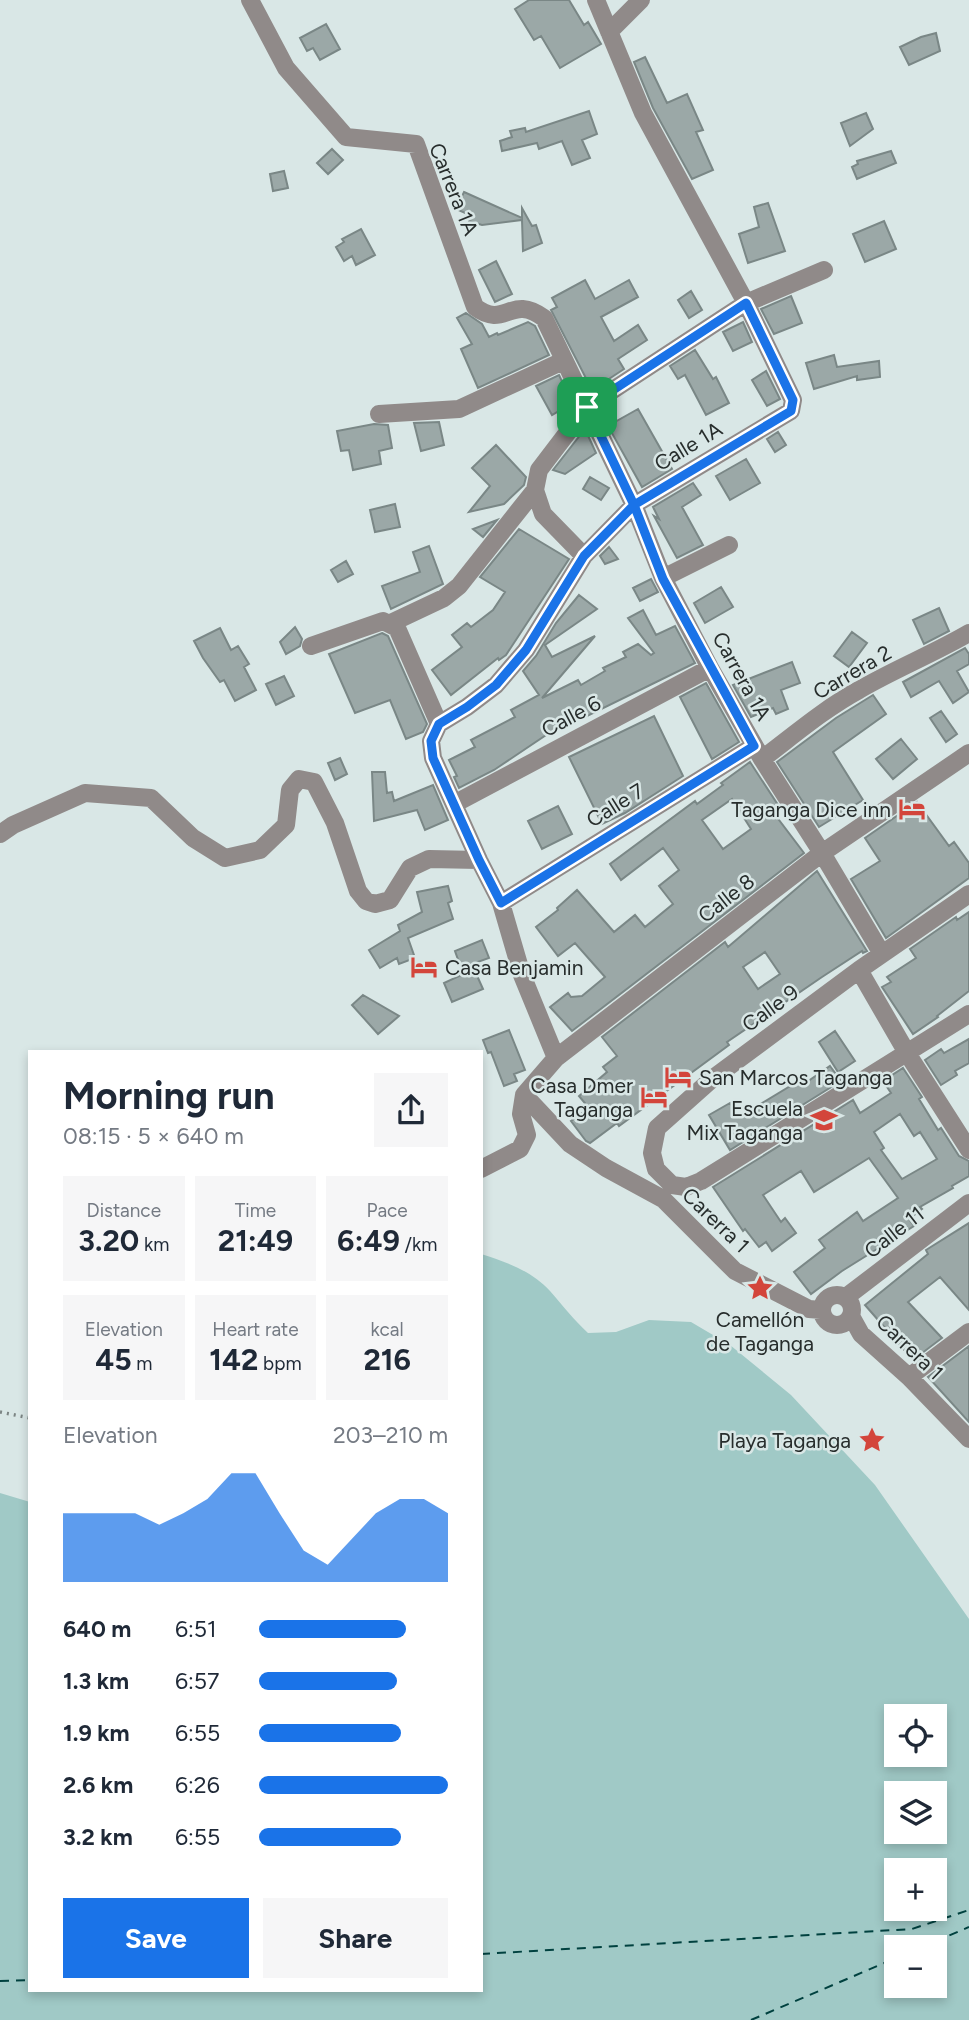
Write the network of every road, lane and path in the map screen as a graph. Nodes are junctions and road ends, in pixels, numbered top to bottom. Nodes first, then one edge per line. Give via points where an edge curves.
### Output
1 (250, 0) edge
2 (596, 0) edge
3 (641, 0) edge
4 (609, 32) junction
5 (824, 270) dead end
6 (746, 303) junction
7 (563, 361) junction
8 (587, 407) junction
9 (379, 414) dead end
10 (535, 489) junction
11 (634, 505) junction
12 (729, 545) dead end
13 (584, 556) junction
14 (663, 579) junction
15 (391, 623) junction
16 (969, 633) edge
17 (311, 646) dead end
18 (710, 668) junction
19 (439, 724) junction
20 (758, 753) junction
21 (969, 753) edge
22 (454, 804) junction
23 (0, 834) edge
24 (822, 853) junction
25 (479, 860) junction
26 (969, 894) edge
27 (501, 903) junction
28 (882, 954) junction
29 (859, 970) junction
30 (969, 1014) edge
31 (907, 1053) junction
32 (556, 1058) junction
33 (524, 1095) junction
34 (969, 1150) edge
35 (483, 1168) edge
36 (969, 1203) edge
37 (846, 1297) junction
38 (821, 1310) junction
39 (850, 1316) junction
40 (969, 1332) edge
41 (909, 1377) junction
42 (0, 1412) edge
43 (28, 1418) edge
44 (969, 1439) edge

1 - 7 street, Carrera 1A via 286,68 346,137 416,144 475,307 495,317 517,308 533,310 544,318
2 - 4 street
3 - 4 street
4 - 6 street via 643,113
5 - 6 street
6 - 8 street
6 - 11 street, Calle 1A via 793,400 791,411
7 - 8 street, Carrera 1A
7 - 9 street via 459,409
8 - 10 street via 539,470
8 - 11 street, Carrera 1A
10 - 13 street via 543,514
10 - 15 street via 459,586
11 - 13 street, Calle 1A
11 - 14 street, Carrera 1A
12 - 14 street
13 - 19 street, Calle 1A via 526,650 496,685
14 - 18 street, Carrera 1A
15 - 17 street via 383,621
15 - 19 street
16 - 20 street, Carrera 2 via 861,688
18 - 20 street, Carrera 1A
18 - 22 street, Calle 6
19 - 22 street via 431,741 433,758
20 - 24 street, Carrera 1A
20 - 27 street, Calle 7
21 - 24 street, Calle 8
22 - 25 street
23 - 25 street via 85,793 150,798 193,838 225,858 260,850 286,825 290,790 299,779 314,782 366,901 390,900 410,868 429,859
24 - 28 street, Carrera 1A
24 - 32 street, Calle 8
25 - 27 street
26 - 28 street, Calle 9
27 - 32 street via 522,975
28 - 29 street, Calle 9
29 - 31 street
29 - 31 street, Calle 9 via 712,1079 657,1128 652,1153 656,1170 672,1185 686,1187 701,1181
30 - 31 street
31 - 34 street
32 - 33 street, Calle 8
33 - 35 street via 521,1114 527,1135 520,1149
33 - 38 street, Carerra 1 via 570,1144 663,1199 734,1271 808,1309
36 - 37 street, Calle 11
37 - 38 street via 828,1297
37 - 39 street via 852,1308
38 - 39 street via 833,1325 844,1324
39 - 41 street, Carrera 1 via 861,1334
40 - 41 street
41 - 44 street, Carrera 1
42 - 43 path

